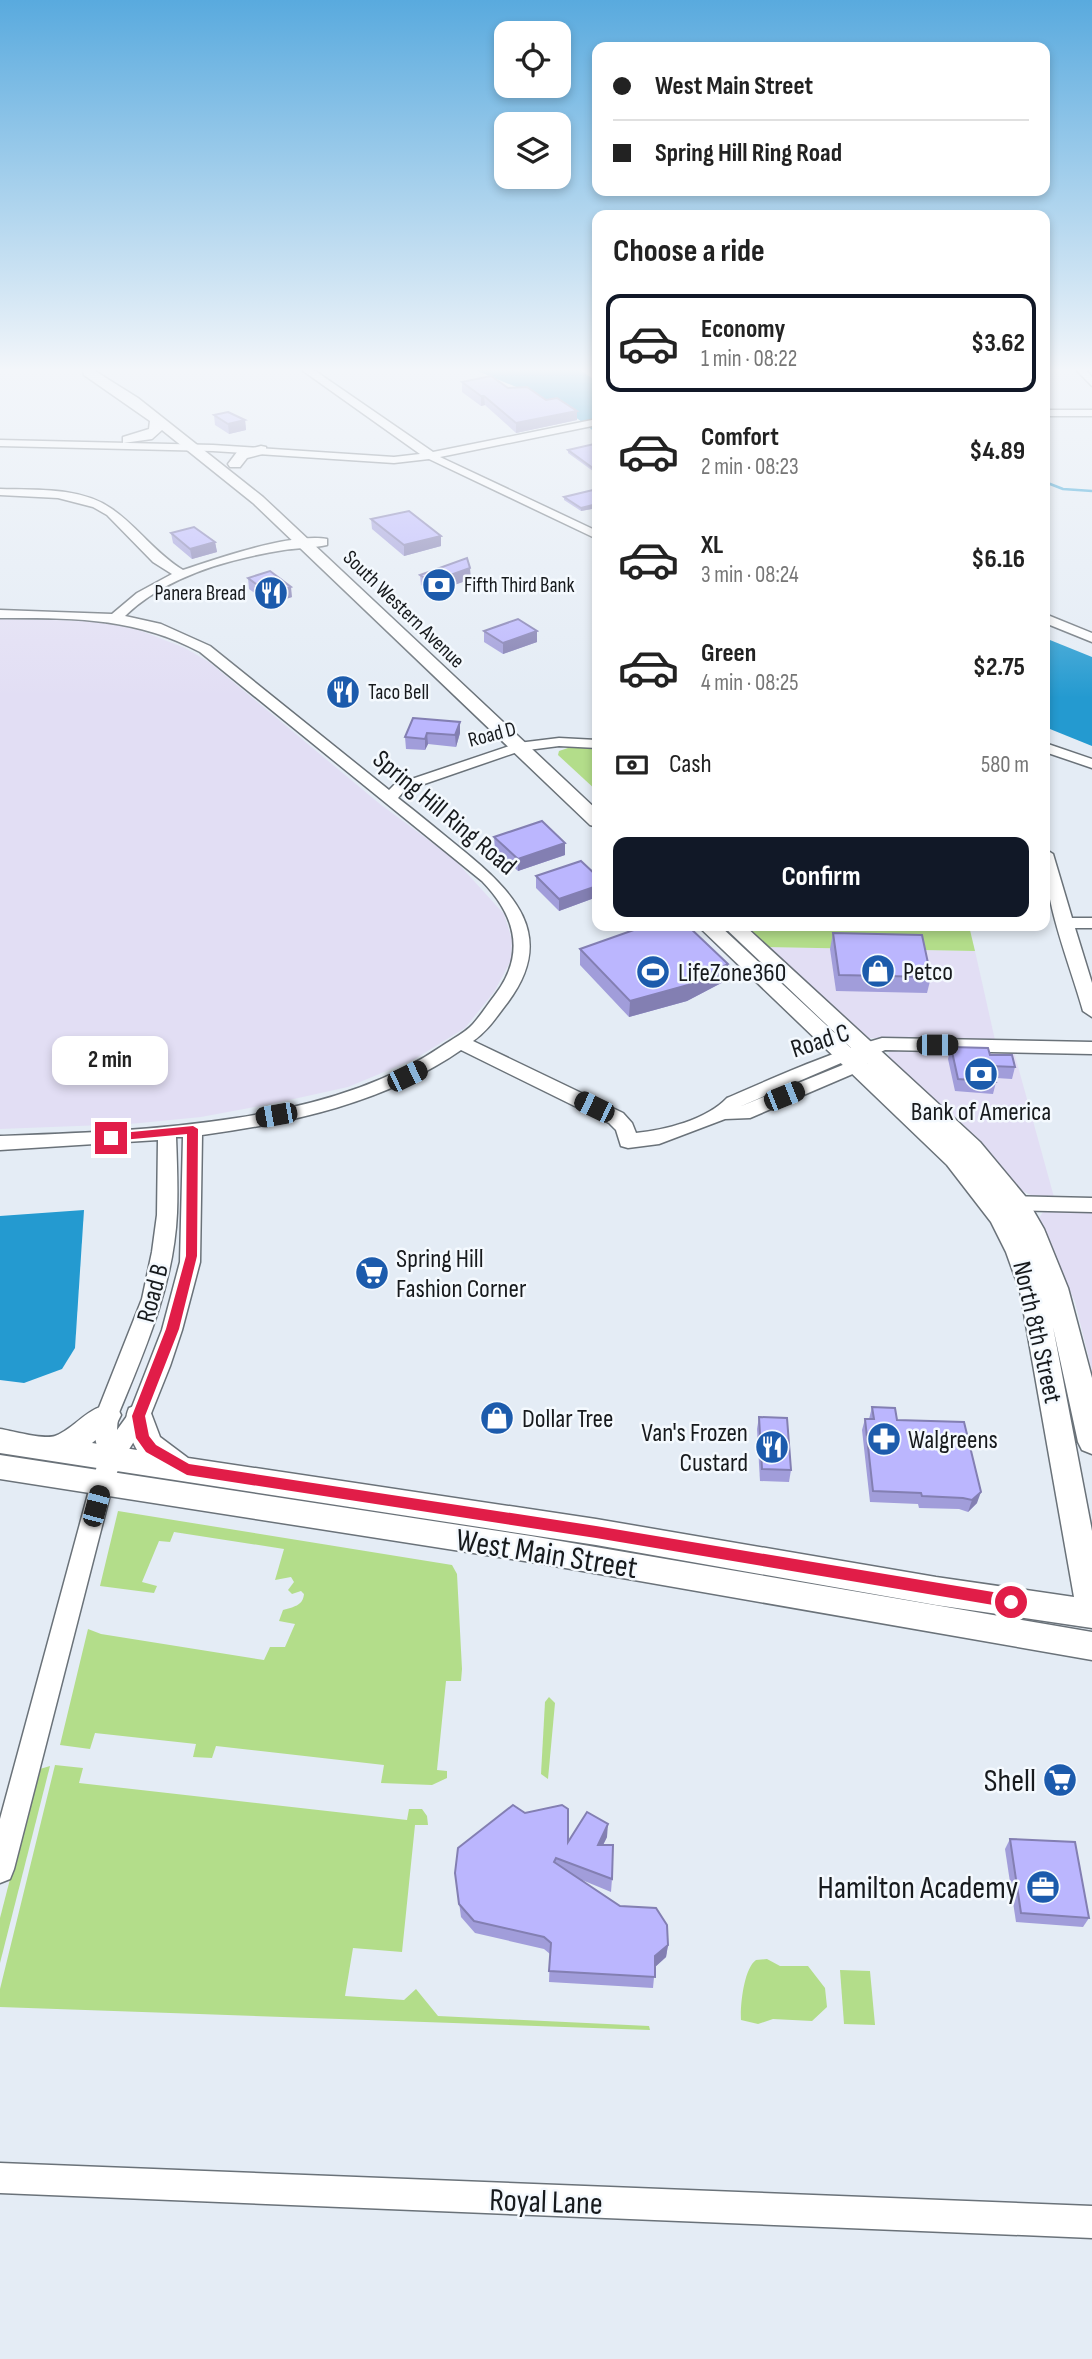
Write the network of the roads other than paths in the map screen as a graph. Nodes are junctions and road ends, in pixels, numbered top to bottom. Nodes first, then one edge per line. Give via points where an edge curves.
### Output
1 (238, 478) edge
2 (249, 478) edge
3 (476, 478) edge
4 (0, 492) edge
5 (592, 534) edge
6 (313, 544) junction
7 (180, 574) junction
8 (0, 614) edge
9 (116, 618) junction
10 (1050, 620) edge
11 (132, 621) junction
12 (1092, 638) edge
13 (498, 728) junction
14 (592, 744) edge
15 (527, 749) junction
16 (1050, 749) edge
17 (496, 754) junction
18 (1092, 764) edge
19 (592, 796) edge
20 (390, 797) junction
21 (592, 816) edge
22 (1050, 871) edge
23 (1065, 923) junction
24 (1092, 923) edge
25 (715, 931) edge
26 (738, 931) edge
27 (1092, 1011) edge
28 (462, 1043) junction
29 (1092, 1048) edge
30 (856, 1057) junction
31 (193, 1129) junction
32 (167, 1133) junction
33 (0, 1143) edge
34 (1005, 1203) junction
35 (1092, 1205) edge
36 (1087, 1394) edge
37 (107, 1415) junction
38 (139, 1416) junction
39 (0, 1441) edge
40 (1092, 1442) edge
41 (56, 1449) junction
42 (0, 1467) edge
43 (187, 1469) junction
44 (106, 1470) junction
45 (1092, 1612) edge
46 (1092, 1646) edge
47 (0, 1869) edge
48 (0, 2178) edge
49 (1092, 2222) edge

1 - 6 main road, South Western Avenue
2 - 6 main road, South Western Avenue
3 - 5 street
4 - 7 street via 50,494 97,504
6 - 7 street
6 - 11 street via 189,580 162,594
6 - 13 main road, South Western Avenue
6 - 15 main road, South Western Avenue
7 - 9 street via 146,592
8 - 9 street, Spring Hill Ring Road
9 - 11 street, Spring Hill Ring Road
10 - 12 street
11 - 20 street, Spring Hill Ring Road via 173,632 205,649
13 - 15 main road, South Western Avenue
13 - 17 main road
14 - 15 street via 559,742
15 - 17 street, Road D
15 - 19 main road
15 - 20 street, Road D via 406,797
15 - 21 main road
16 - 18 street
17 - 20 street, Road D via 399,788
20 - 28 street, Spring Hill Ring Road via 498,887 520,923 523,953 515,981 497,1010
22 - 23 street
23 - 24 street
23 - 27 street
25 - 30 main road, North 8th Street
26 - 30 main road, North 8th Street
28 - 30 street, Road C via 616,1118 628,1141 659,1137 723,1113 743,1114
28 - 31 street, Spring Hill Ring Road via 415,1072 355,1095
29 - 30 street, Road C via 882,1044
30 - 34 main road, North 8th Street via 972,1148
31 - 32 street, Spring Hill Ring Road
31 - 38 street, Road B via 191,1256 172,1329
32 - 33 street, Spring Hill Ring Road
32 - 37 street, Road B via 162,1252 152,1299
34 - 35 street
34 - 36 main road, North 8th Street via 1044,1255
34 - 45 main road, North 8th Street via 1033,1291
36 - 40 main road, North 8th Street
37 - 41 main road
37 - 44 street, Road B
38 - 43 main road via 143,1438 151,1448
38 - 44 street, Road B
39 - 41 main road, West Main Street
41 - 44 main road, West Main Street
42 - 44 main road, West Main Street
43 - 44 main road, West Main Street
43 - 45 main road, West Main Street via 596,1532 936,1591
44 - 46 main road, West Main Street
44 - 47 street
48 - 49 street, Royal Lane

